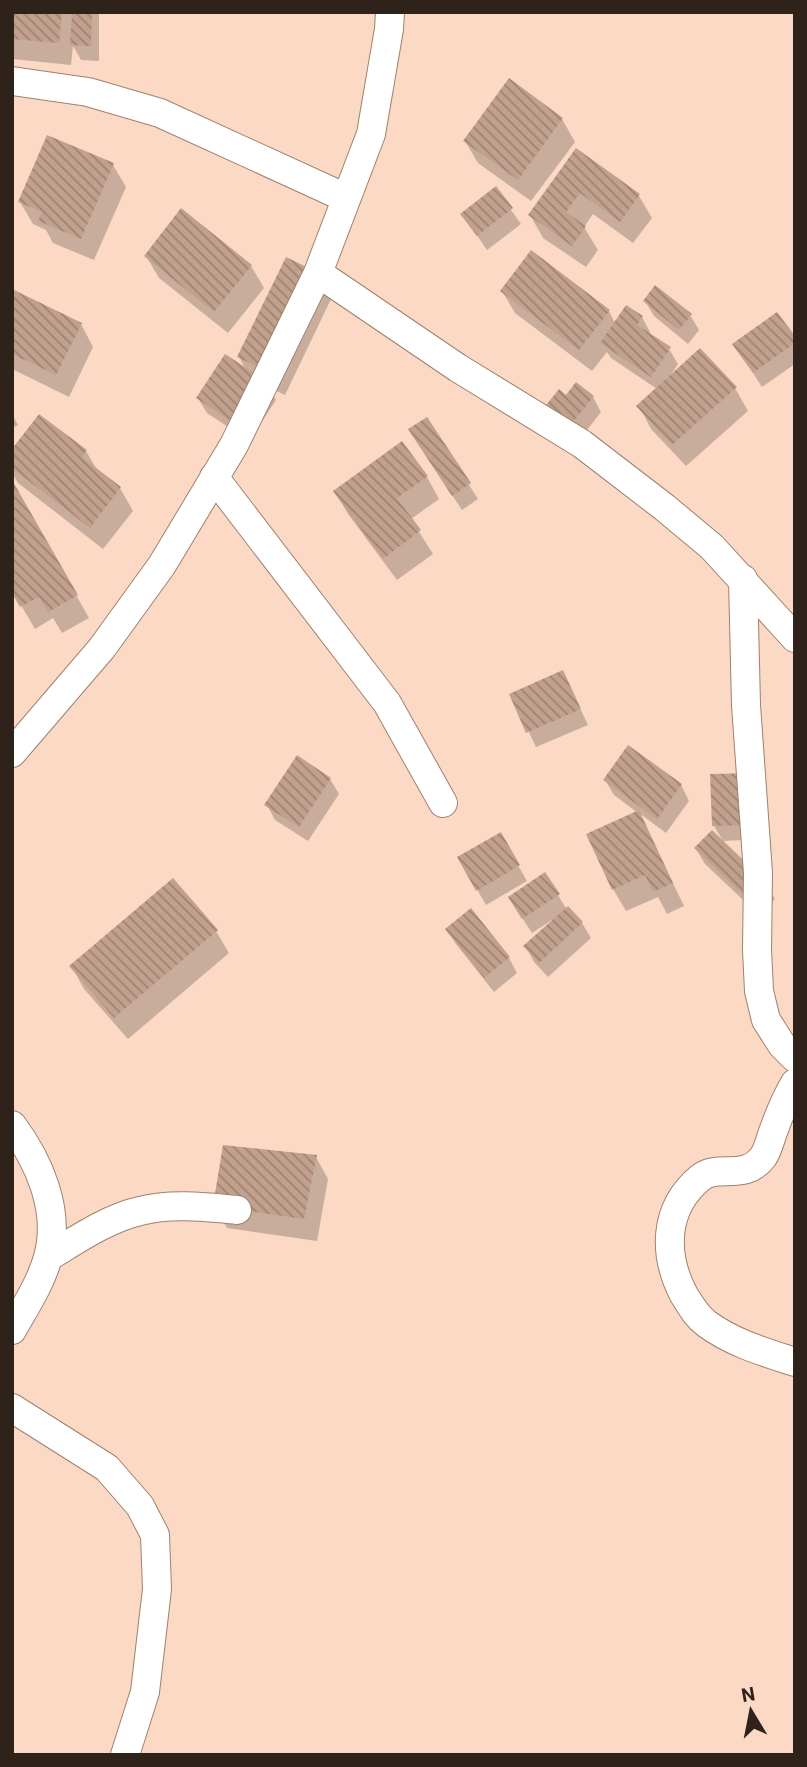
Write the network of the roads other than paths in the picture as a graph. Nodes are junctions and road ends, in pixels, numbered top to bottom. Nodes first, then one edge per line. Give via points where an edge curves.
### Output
1 (390, 12) edge
2 (12, 82) edge
3 (346, 198) junction
4 (318, 273) junction
5 (214, 477) junction
6 (743, 579) junction
7 (795, 638) edge
8 (12, 753) edge
9 (443, 803) dead end
10 (795, 1058) edge
11 (795, 1083) edge
12 (12, 1125) edge
13 (237, 1210) dead end
14 (48, 1257) junction
15 (12, 1330) edge
16 (795, 1362) edge
17 (14, 1405) edge
18 (125, 1755) edge

1 - 3 street via 371,134
2 - 3 street via 88,92 160,113
3 - 4 street
4 - 5 street
4 - 6 street via 458,368 582,444 712,547
5 - 8 street via 162,565 109,638
5 - 9 street via 387,703
6 - 7 street
6 - 10 street via 758,873 759,991 766,1020
11 - 16 street via 765,1155 742,1171 701,1177 679,1203 668,1244 680,1286 694,1313 737,1341
12 - 14 street via 40,1170 52,1233
13 - 14 street via 198,1206 139,1211 93,1230
14 - 15 street
17 - 18 street via 107,1468 140,1506 155,1535 157,1589 145,1692

